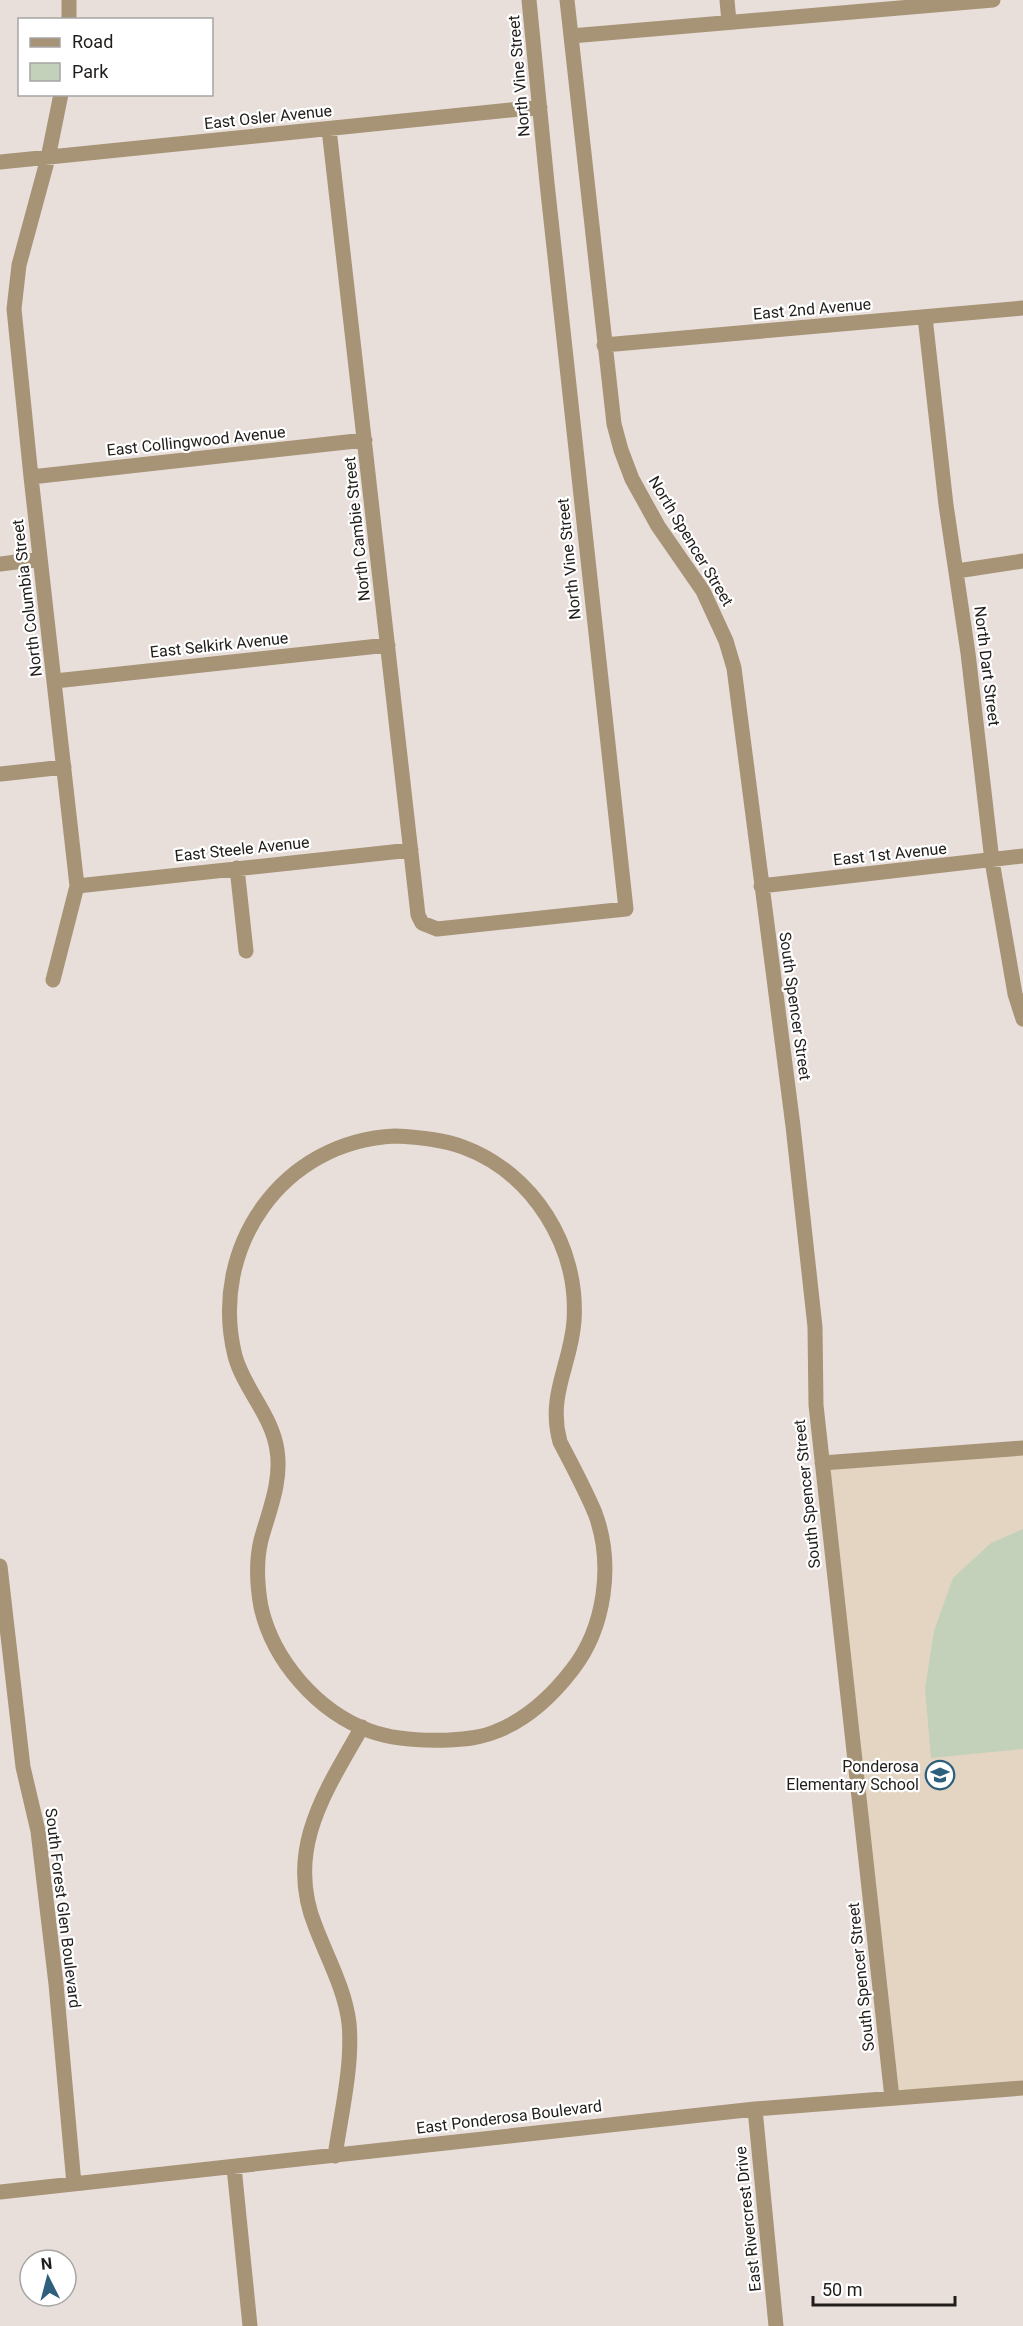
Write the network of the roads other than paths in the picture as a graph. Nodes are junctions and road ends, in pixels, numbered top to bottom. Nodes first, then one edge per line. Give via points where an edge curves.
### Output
1 (69, 0) edge
2 (529, 0) edge
3 (567, 0) edge
4 (727, 0) edge
5 (985, 0) edge
6 (69, 18) edge
7 (729, 22) junction
8 (572, 36) junction
9 (61, 96) edge
10 (540, 107) junction
11 (329, 129) junction
12 (48, 158) junction
13 (0, 162) edge
14 (1023, 308) edge
15 (925, 317) junction
16 (604, 345) junction
17 (365, 440) junction
18 (31, 477) junction
19 (40, 559) junction
20 (1023, 561) edge
21 (0, 564) edge
22 (957, 571) junction
23 (388, 645) junction
24 (55, 681) junction
25 (64, 767) junction
26 (1, 774) edge
27 (411, 850) junction
28 (1023, 856) edge
29 (992, 861) junction
30 (237, 868) junction
31 (77, 886) junction
32 (760, 886) junction
33 (423, 923) joint
34 (246, 951) dead end
35 (53, 980) dead end
36 (1023, 1019) edge
37 (1023, 1448) edge
38 (822, 1463) junction
39 (0, 1566) edge
40 (362, 1727) junction
41 (1023, 2088) edge
42 (892, 2098) junction
43 (755, 2109) junction
44 (336, 2156) junction
45 (234, 2167) junction
46 (74, 2184) junction
47 (0, 2192) edge
48 (250, 2326) edge
49 (776, 2326) edge

1 - 6 street
2 - 10 street, North Vine Street
3 - 8 street, North Spencer Street
4 - 7 street
5 - 7 street
7 - 8 street
8 - 16 street, North Spencer Street
9 - 12 street, North Columbia Street
10 - 11 street, East Osler Avenue
10 - 33 street, North Vine Street via 626,909 442,929
11 - 12 street, East Osler Avenue
11 - 17 street, North Cambie Street
12 - 13 street, East Osler Avenue
12 - 18 street, North Columbia Street via 26,233 15,291
14 - 15 street, East 2nd Avenue
15 - 16 street, East 2nd Avenue
15 - 22 street, North Dart Street
16 - 32 street, North Spencer Street via 614,424 632,479 658,526 704,591 726,641 739,699
17 - 18 street, East Collingwood Avenue
17 - 23 street, North Cambie Street
18 - 19 street, North Columbia Street
19 - 21 street
19 - 24 street, North Columbia Street
20 - 22 street
22 - 29 street, North Dart Street
23 - 24 street, East Selkirk Avenue
23 - 27 street, North Cambie Street
24 - 25 street, North Columbia Street
25 - 26 street
25 - 31 street, North Columbia Street
27 - 30 street, East Steele Avenue
27 - 33 street, North Cambie Street via 418,915
28 - 29 street, East 1st Avenue
29 - 32 street, East 1st Avenue
29 - 36 street, North Dart Street via 1015,994
30 - 31 street, East Steele Avenue
30 - 34 street
31 - 35 street
32 - 38 street, South Spencer Street via 793,1126 815,1327 816,1405
37 - 38 street
38 - 42 street, South Spencer Street
39 - 46 street, South Forest Glen Boulevard via 23,1767 39,1843 56,1984
40 - 40 street via 424,1741 471,1738 499,1731 549,1697 575,1666 591,1637 602,1604 604,1558 596,1515 556,1431 556,1397 571,1346 574,1315 567,1258 545,1211 529,1191 491,1161 464,1148 421,1137 365,1139 313,1160 287,1180 253,1220 237,1259 231,1291 231,1332 236,1358 269,1423 277,1448 276,1488 259,1555 259,1591 268,1629 291,1670 313,1694
40 - 44 street via 318,1806 308,1836 306,1859 306,1894 314,1926 338,1981 349,2025
41 - 42 street, East Ponderosa Boulevard
42 - 43 street, East Ponderosa Boulevard
43 - 44 street, East Ponderosa Boulevard
43 - 49 street, East Rivercrest Drive
44 - 45 street, East Ponderosa Boulevard
45 - 46 street, East Ponderosa Boulevard
45 - 48 street
46 - 47 street, East Ponderosa Boulevard

